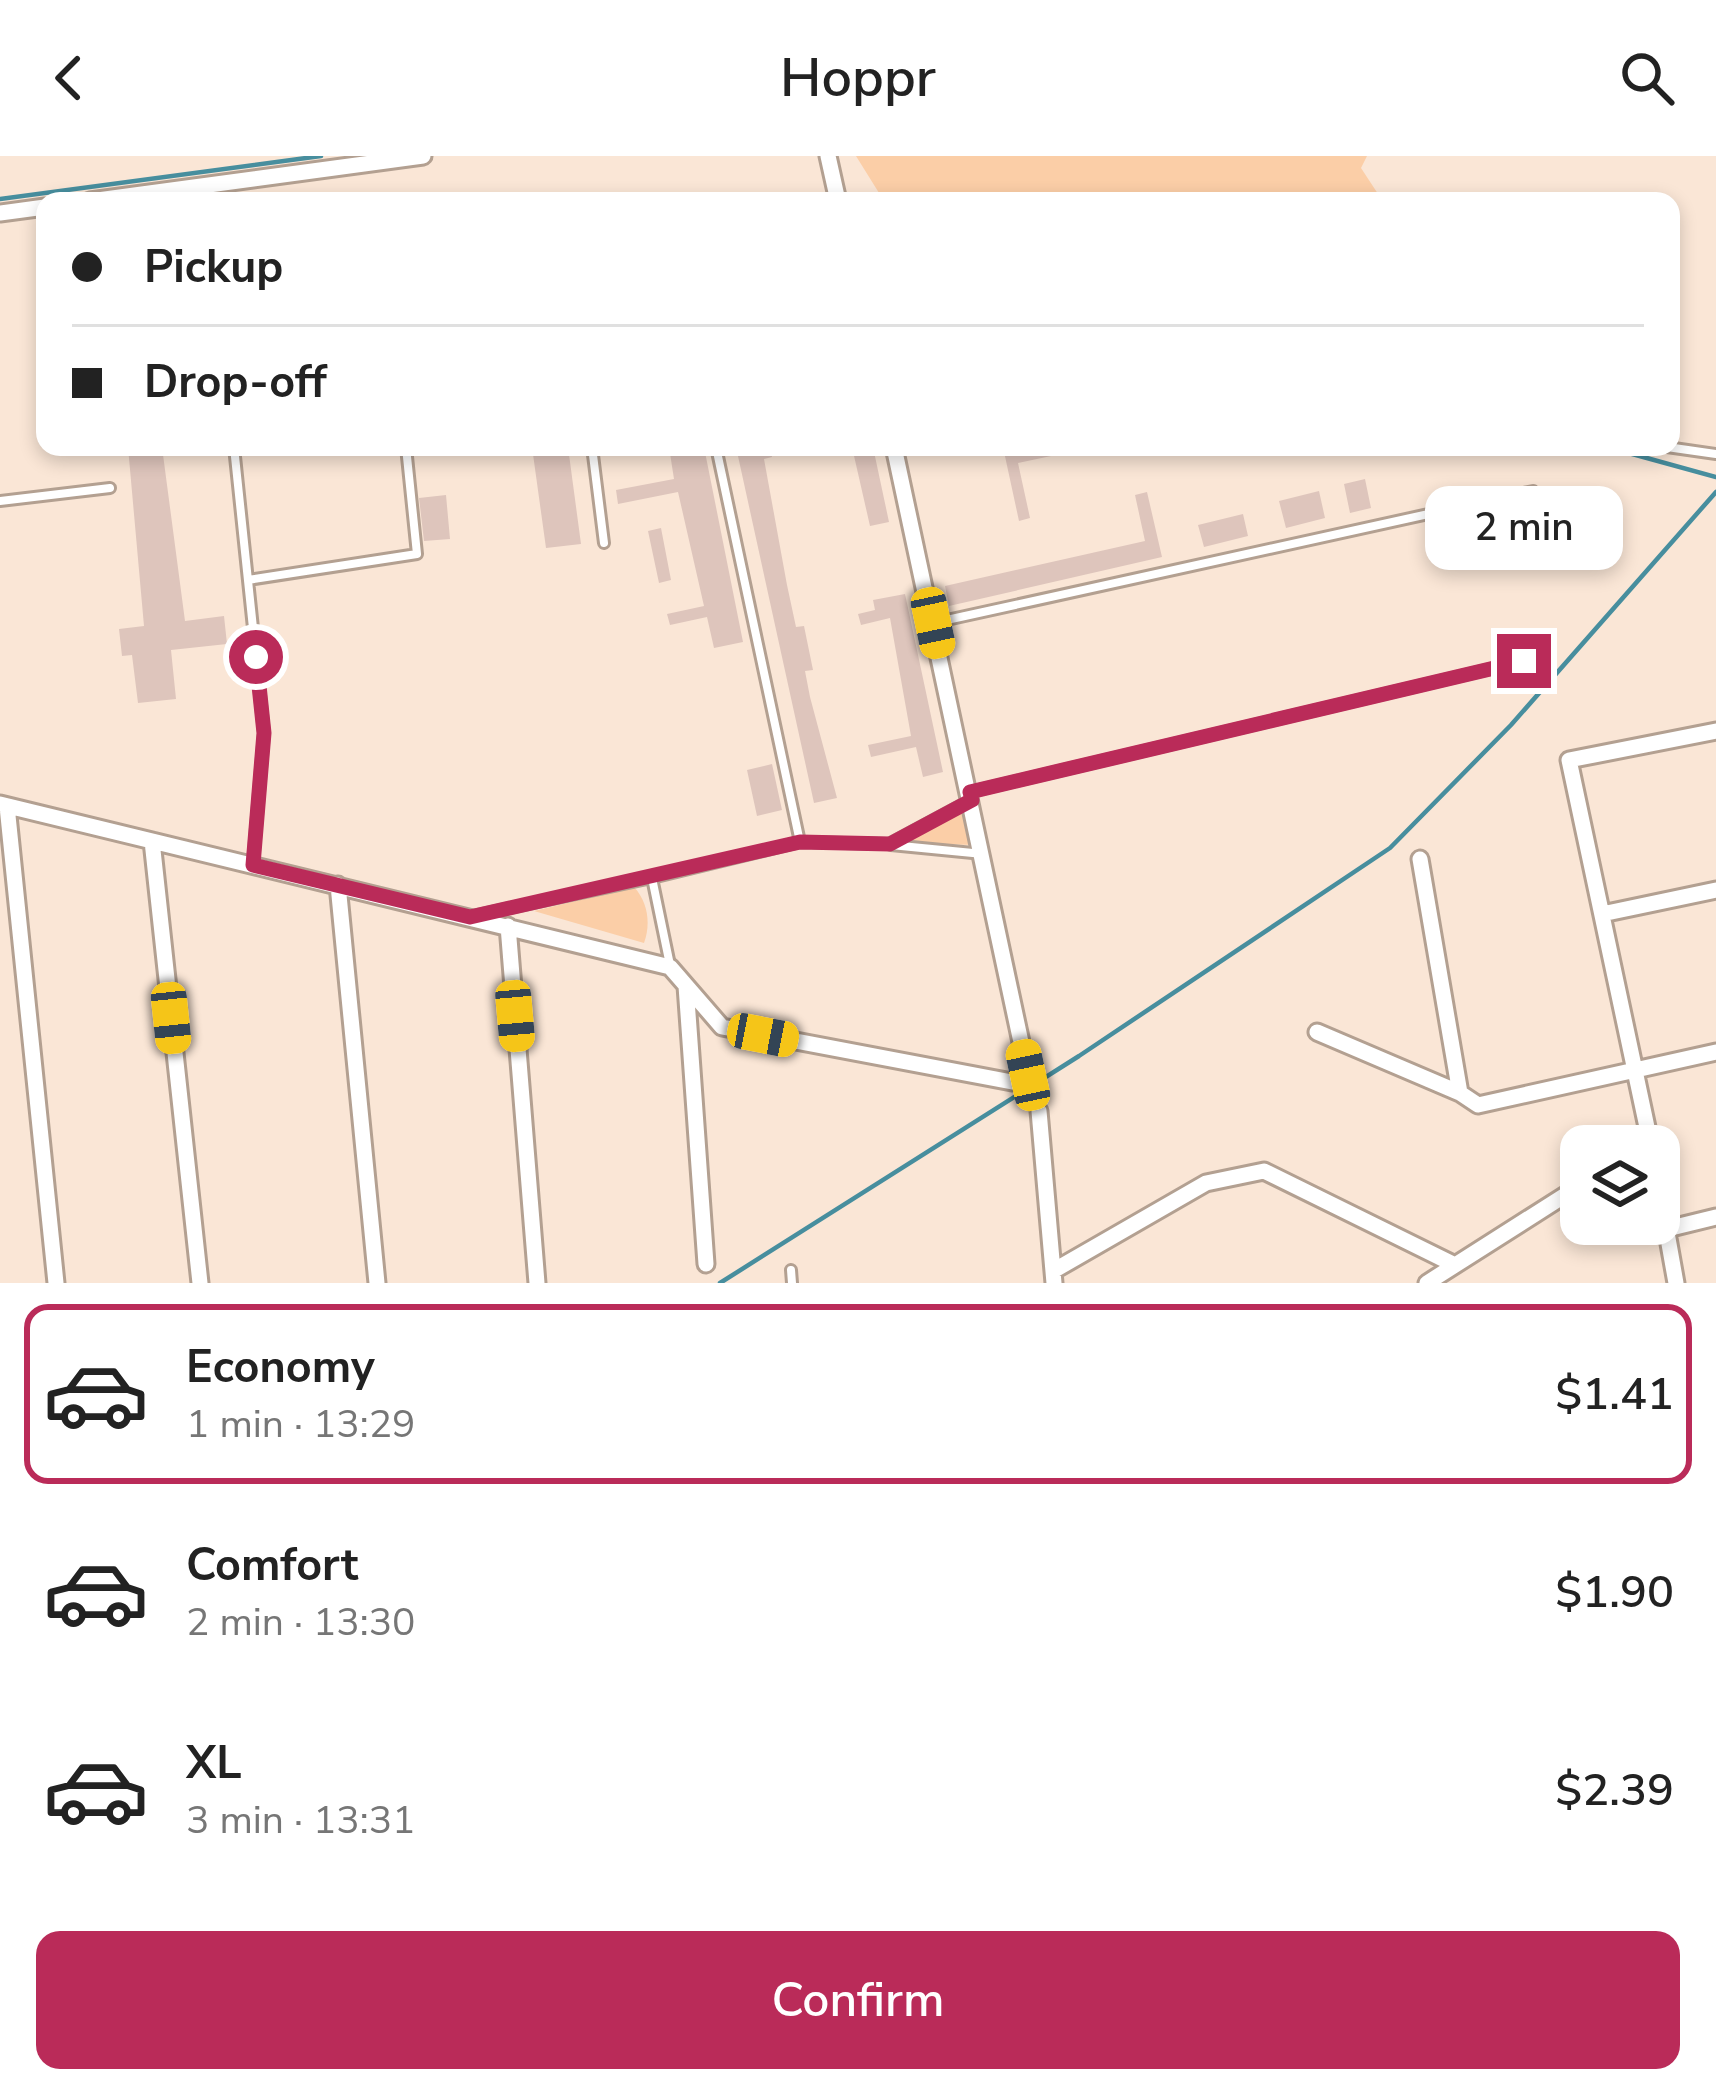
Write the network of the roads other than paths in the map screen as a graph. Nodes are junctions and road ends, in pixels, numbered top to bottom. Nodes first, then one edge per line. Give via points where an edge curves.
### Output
1 (423, 156) edge
2 (828, 156) edge
3 (157, 192) edge
4 (836, 192) edge
5 (36, 208) edge
6 (0, 213) edge
7 (1680, 449) edge
8 (1716, 454) edge
9 (235, 456) edge
10 (407, 456) edge
11 (593, 456) edge
12 (718, 456) edge
13 (896, 456) edge
14 (110, 488) dead end
15 (1533, 491) dead end
16 (0, 501) edge
17 (604, 543) dead end
18 (248, 580) junction
19 (933, 623) junction
20 (1524, 661) dead end
21 (1716, 731) edge
22 (971, 796) junction
23 (4, 805) edge
24 (152, 841) junction
25 (800, 842) junction
26 (890, 844) junction
27 (984, 854) junction
28 (1420, 859) dead end
29 (253, 865) junction
30 (652, 878) junction
31 (338, 885) junction
32 (1716, 890) edge
33 (1602, 914) junction
34 (470, 917) junction
35 (508, 926) junction
36 (670, 967) junction
37 (686, 986) junction
38 (1317, 1032) dead end
39 (1716, 1052) edge
40 (1635, 1070) junction
41 (1460, 1093) junction
42 (1039, 1111) dead end
43 (1645, 1125) edge
44 (1560, 1198) edge
45 (1716, 1217) edge
46 (1680, 1226) edge
47 (1669, 1245) edge
48 (706, 1264) dead end
49 (1454, 1265) junction
50 (791, 1270) dead end
51 (1053, 1277) edge
52 (56, 1283) edge
53 (200, 1283) edge
54 (377, 1283) edge
55 (537, 1283) edge
56 (792, 1283) edge
57 (1426, 1283) edge
58 (1676, 1283) edge

1 - 3 street
2 - 4 street
5 - 6 street
7 - 8 lane
9 - 18 lane
10 - 18 lane via 417,554
11 - 17 lane
12 - 25 lane
13 - 19 street
14 - 16 lane
15 - 19 lane
18 - 29 lane via 264,733
19 - 22 street
20 - 22 lane
21 - 33 street via 1569,760
22 - 26 lane
22 - 27 street
23 - 24 street
23 - 52 street
24 - 29 street
24 - 53 street
25 - 26 lane
25 - 30 lane
26 - 27 lane
27 - 37 street via 1028,1075 1012,1082 722,1028
28 - 41 street
29 - 31 street
30 - 34 lane
30 - 36 lane
31 - 34 street
31 - 54 street
32 - 33 street
33 - 40 street
34 - 35 street
35 - 36 street
35 - 55 street
36 - 37 street
37 - 48 street
38 - 41 street
39 - 40 street
40 - 41 street via 1478,1105
40 - 43 street
42 - 51 street
44 - 49 street
45 - 46 street
47 - 58 street
49 - 51 street via 1264,1171 1206,1183
49 - 57 street
50 - 56 lane

